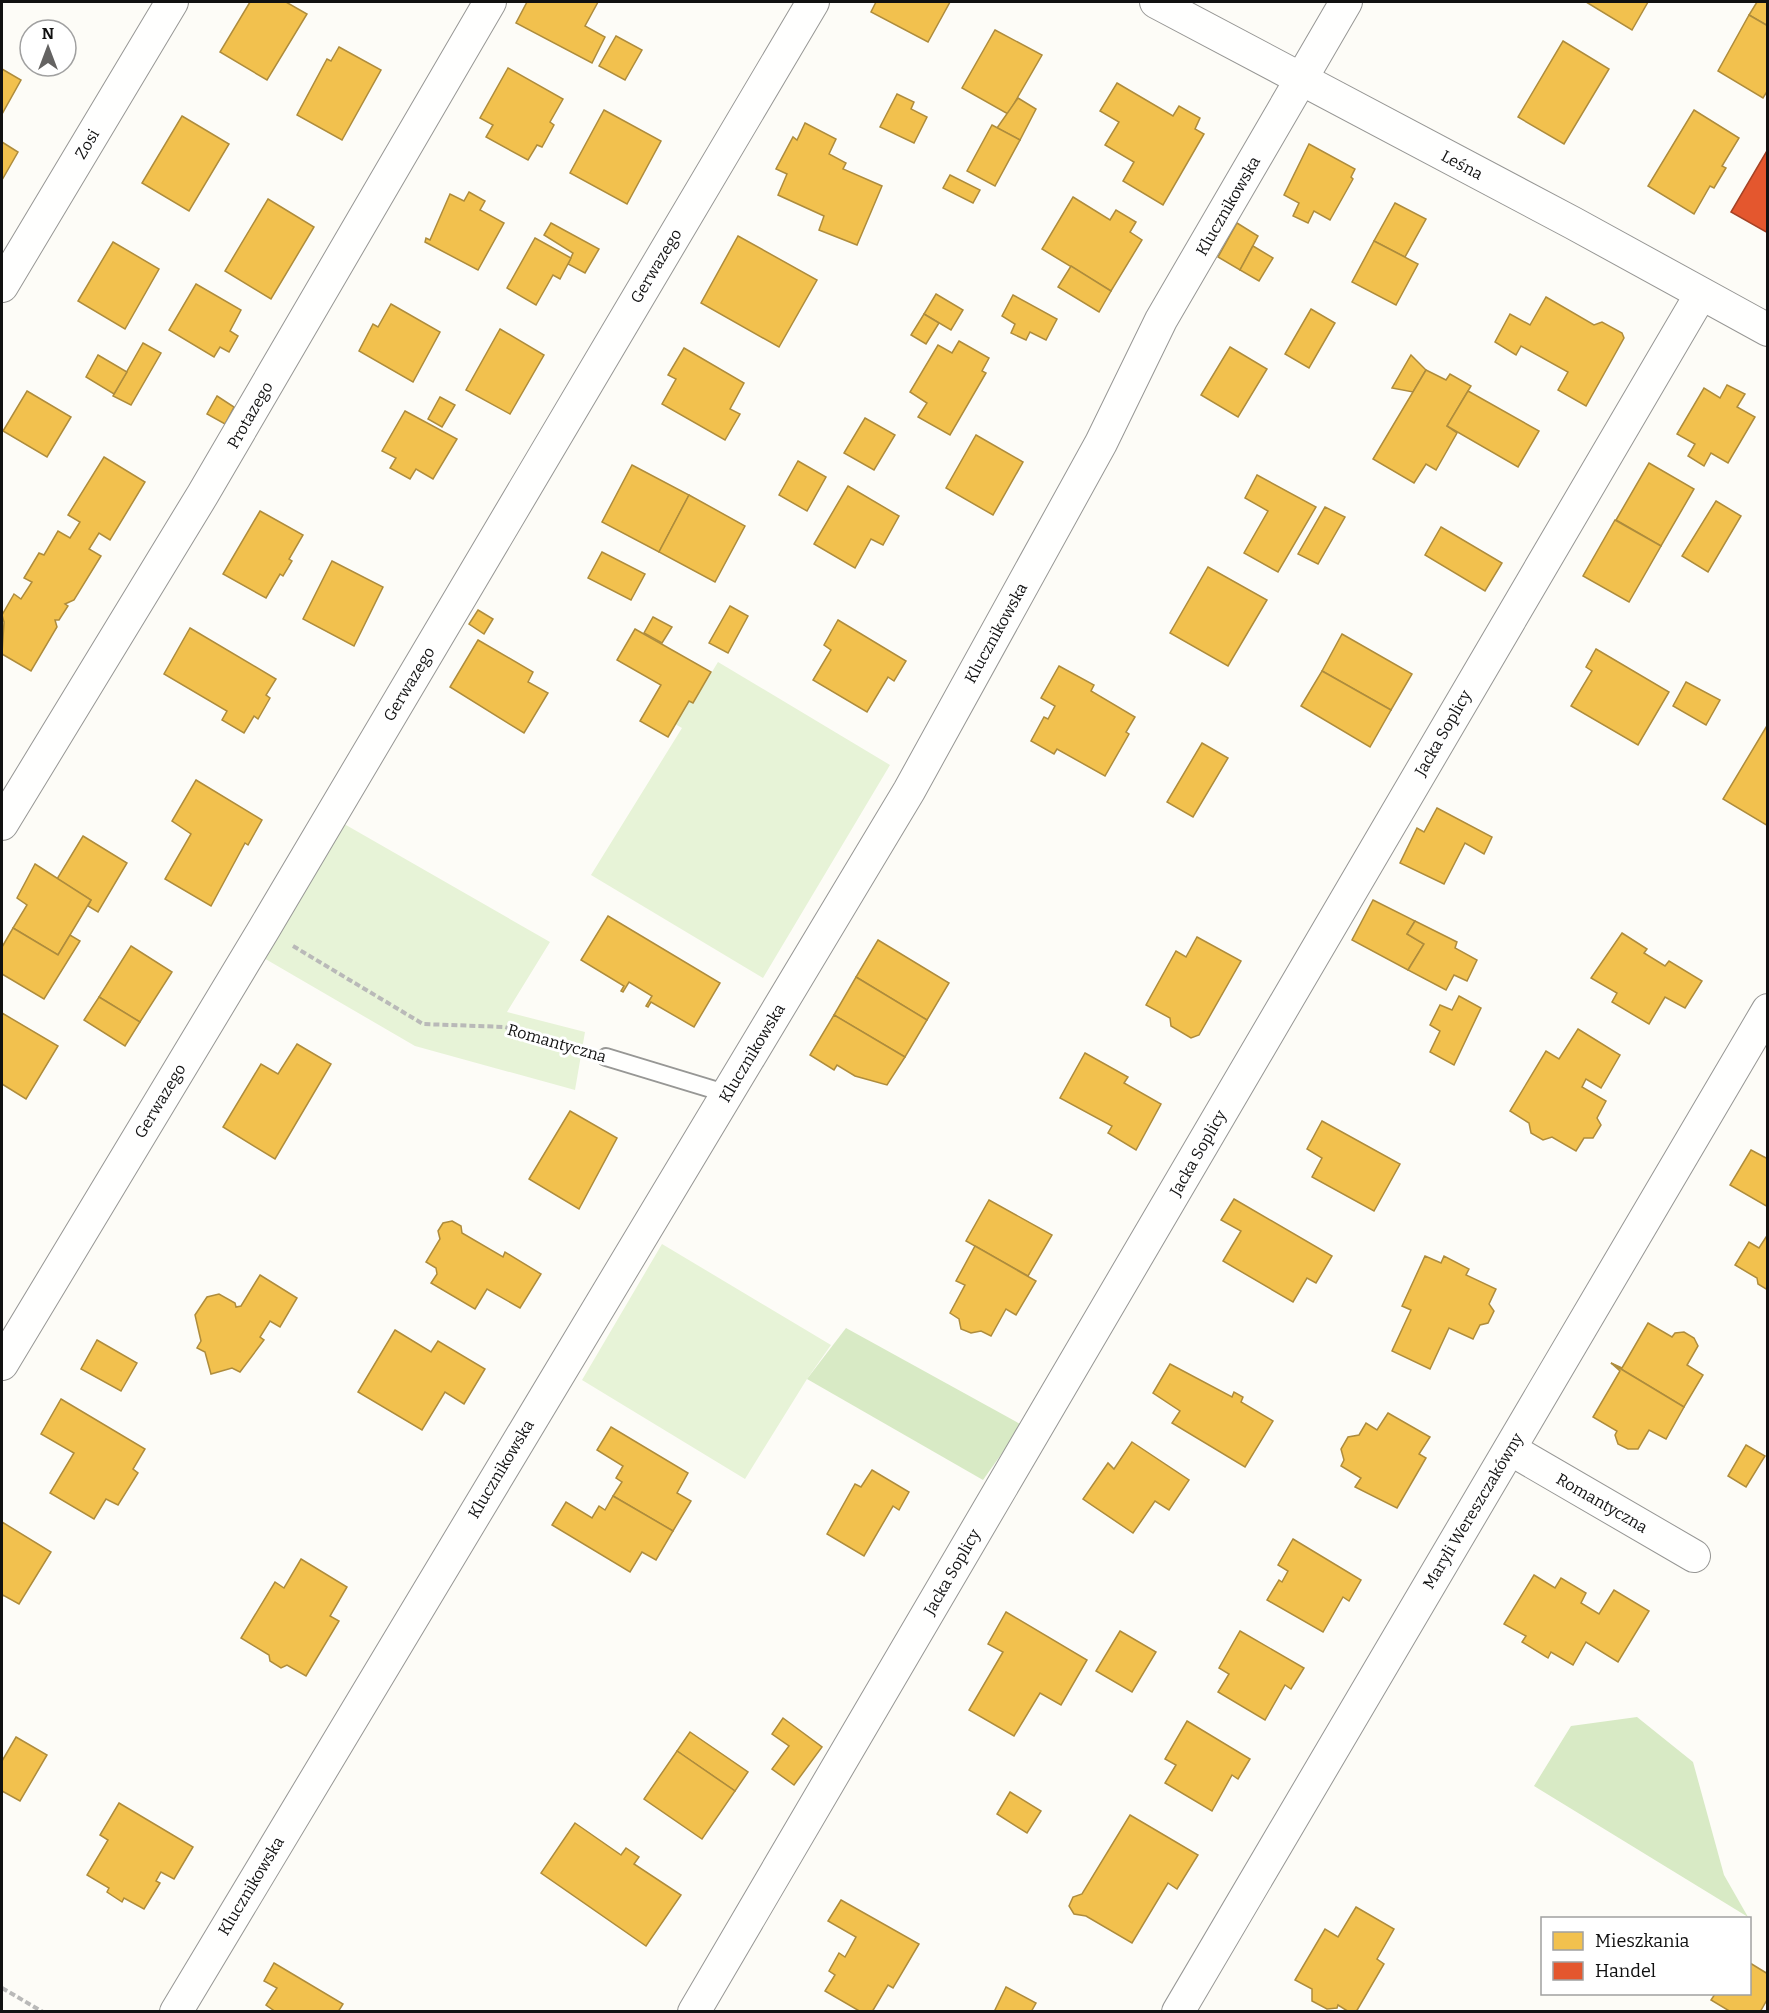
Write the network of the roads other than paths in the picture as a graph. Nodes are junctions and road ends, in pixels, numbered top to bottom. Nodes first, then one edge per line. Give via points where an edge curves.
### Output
1 (172, 2) edge
2 (490, 2) edge
3 (813, 2) edge
4 (1156, 2) edge
5 (1346, 2) edge
6 (1301, 79) junction
7 (2, 286) edge
8 (1701, 294) junction
9 (1767, 330) edge
10 (2, 824) edge
11 (1767, 1010) edge
12 (606, 1057) road end
13 (728, 1094) junction
14 (2, 1364) edge
15 (1510, 1449) junction
16 (1694, 1556) dead end
17 (176, 2012) edge
18 (694, 2012) edge
19 (1178, 2012) edge

1 - 7 street, Zosi
2 - 10 street, Protazego via 203,494
3 - 14 street, Gerwazego
4 - 6 street, Leśna
5 - 6 street, Klucznikowska
6 - 8 street, Leśna
6 - 13 street, Klucznikowska via 1161,320 1101,443 909,791
8 - 9 street, Leśna
8 - 18 street, Jacka Soplicy
11 - 15 street, Maryli Wereszczakówny
12 - 13 lane, Romantyczna
13 - 17 street, Klucznikowska
15 - 16 street, Romantyczna
15 - 19 street, Maryli Wereszczakówny

